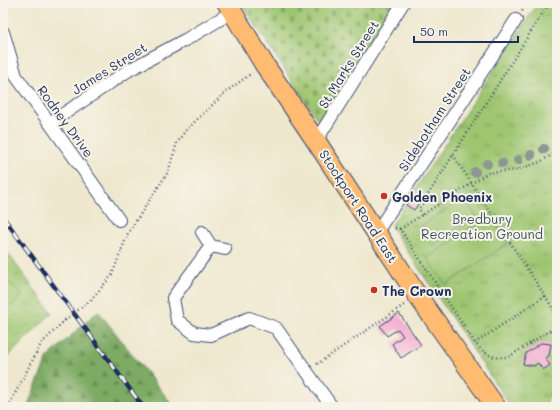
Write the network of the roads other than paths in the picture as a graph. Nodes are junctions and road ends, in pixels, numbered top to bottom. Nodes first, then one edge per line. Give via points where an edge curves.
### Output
1 (403, 3) edge
2 (229, 7) edge
3 (516, 20) dead end
4 (3, 32) edge
5 (50, 123) junction
6 (316, 141) junction
7 (119, 220) dead end
8 (202, 232) dead end
9 (376, 233) junction
10 (211, 246) junction
11 (225, 249) dead end
12 (332, 407) edge
13 (496, 407) edge

1 - 6 street, St Marks Street
2 - 5 street, James Street via 186,40 129,70
2 - 6 main road, Stockport Road East
3 - 9 street, Sidebotham Street
4 - 5 street, Rodney Drive via 16,76
5 - 7 street, Rodney Drive
6 - 9 main road, Stockport Road East
8 - 10 street
9 - 13 main road, Stockport Road East
10 - 11 street
10 - 12 street via 173,298 177,320 194,333 211,335 249,318 276,328

